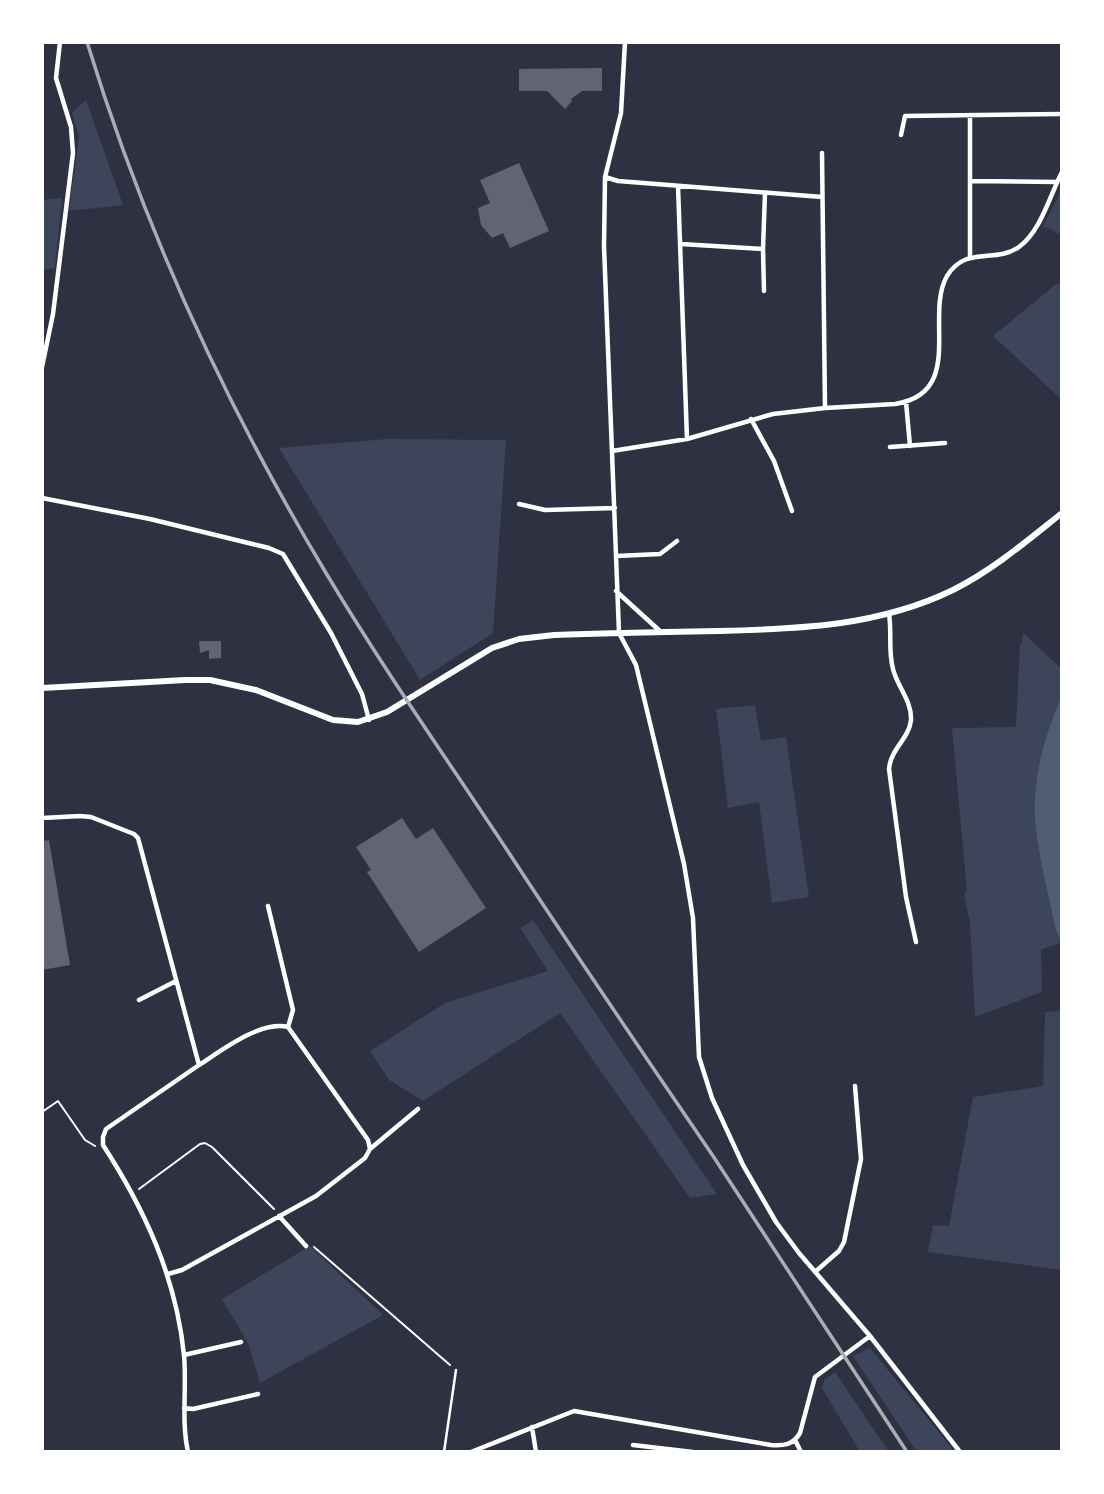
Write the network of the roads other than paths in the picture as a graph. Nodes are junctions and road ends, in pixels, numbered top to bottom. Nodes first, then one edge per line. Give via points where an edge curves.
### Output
1 (60, 42) edge
2 (625, 42) edge
3 (1062, 114) edge
4 (970, 115) junction
5 (901, 135) dead end
6 (822, 153) dead end
7 (1062, 172) edge
8 (605, 177) junction
9 (970, 181) junction
10 (1057, 182) junction
11 (678, 186) junction
12 (765, 193) junction
13 (822, 197) junction
14 (681, 244) junction
15 (763, 248) junction
16 (970, 257) junction
17 (764, 291) dead end
18 (42, 367) edge
19 (906, 402) junction
20 (825, 408) junction
21 (751, 419) junction
22 (687, 439) junction
23 (944, 443) dead end
24 (910, 446) junction
25 (890, 447) dead end
26 (612, 451) junction
27 (42, 498) edge
28 (519, 504) dead end
29 (615, 508) junction
30 (792, 511) dead end
31 (1062, 513) edge
32 (677, 541) dead end
33 (616, 556) junction
34 (617, 591) junction
35 (889, 614) junction
36 (662, 632) junction
37 (619, 634) junction
38 (42, 688) edge
39 (369, 720) junction
40 (42, 818) edge
41 (268, 906) dead end
42 (916, 942) dead end
43 (176, 981) junction
44 (139, 1000) dead end
45 (288, 1027) junction
46 (199, 1065) junction
47 (855, 1086) dead end
48 (418, 1109) dead end
49 (370, 1149) junction
50 (278, 1213) junction
51 (306, 1246) dead end
52 (815, 1272) junction
53 (168, 1274) junction
54 (870, 1336) junction
55 (241, 1342) dead end
56 (184, 1355) junction
57 (456, 1370) road end
58 (258, 1394) dead end
59 (184, 1408) junction
60 (532, 1427) junction
61 (795, 1440) junction
62 (633, 1445) dead end
63 (188, 1452) edge
64 (444, 1452) edge
65 (471, 1452) edge
66 (536, 1452) edge
67 (693, 1452) edge
68 (802, 1452) edge
69 (960, 1452) edge

1 - 18 street via 56,78 71,127 73,153
2 - 8 street via 621,113
3 - 4 street
4 - 5 street via 905,116
4 - 9 street
6 - 13 street
7 - 10 street
8 - 11 street
8 - 26 street
9 - 10 street
9 - 16 street
10 - 16 street via 1037,225 1018,248
11 - 12 street
11 - 14 street
12 - 13 street
12 - 15 street
13 - 20 street
14 - 15 street
14 - 22 street
15 - 17 street
16 - 19 street via 953,268 942,291 934,376 922,393
19 - 20 street
19 - 24 street
20 - 21 street
21 - 22 street
21 - 30 street via 774,461
22 - 26 street
23 - 24 street
24 - 25 street
26 - 29 street
27 - 39 street via 150,519 283,554 331,633 362,694
28 - 29 street via 545,510
29 - 33 street
31 - 35 street via 972,580
32 - 33 street via 660,554
33 - 34 street
34 - 36 street
34 - 37 street
35 - 36 street via 816,627
35 - 42 street via 893,670 911,713 889,769
36 - 37 street
37 - 39 street via 512,641 482,652
37 - 52 street via 636,666 684,864 693,918 700,1065 731,1143 756,1190
38 - 39 street via 210,680 256,690 333,720
40 - 43 street via 90,817 138,838
41 - 45 street via 293,1010
43 - 44 street
43 - 46 street
45 - 46 street via 278,1025 241,1038
45 - 49 street via 368,1139
46 - 53 street via 106,1129 103,1145 154,1234
47 - 52 street via 860,1168 844,1242
48 - 49 street
49 - 50 street via 365,1158 316,1196
50 - 51 street
50 - 53 street
52 - 54 street
53 - 56 street
54 - 61 street via 815,1377
54 - 69 street
55 - 56 street
56 - 59 street
57 - 64 lane
58 - 59 street
59 - 63 street
60 - 61 street via 574,1410 771,1444
60 - 65 street
60 - 66 street
61 - 68 street
62 - 67 street

